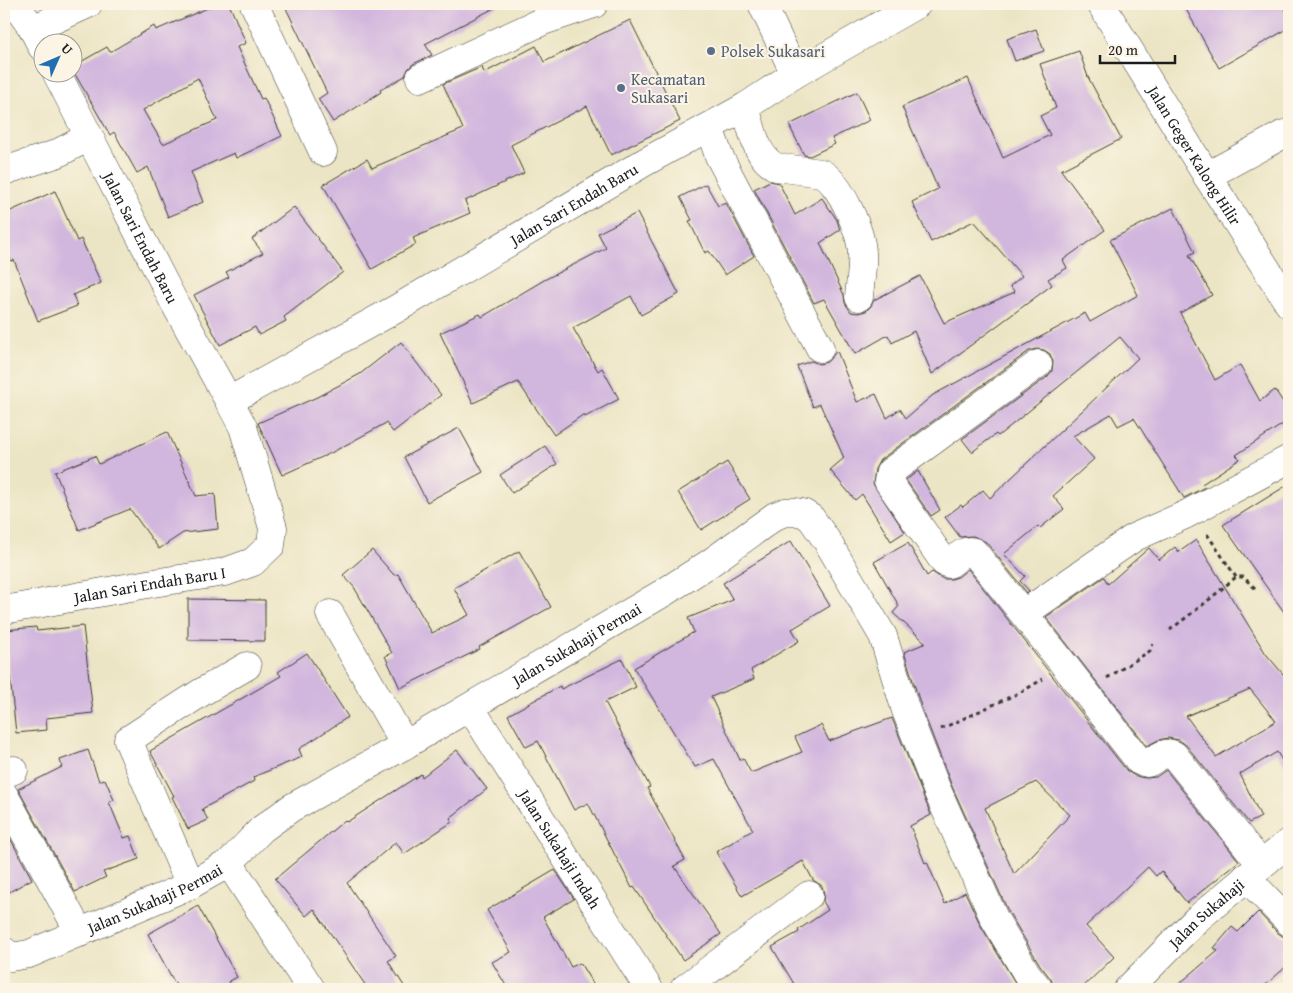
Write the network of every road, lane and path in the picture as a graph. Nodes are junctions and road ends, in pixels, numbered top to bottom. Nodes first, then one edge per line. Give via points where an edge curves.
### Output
1 (15, 4) edge
2 (88, 4) edge
3 (254, 4) edge
4 (594, 4) edge
5 (762, 4) edge
6 (917, 4) edge
7 (1101, 4) edge
8 (34, 32) edge
9 (47, 32) edge
10 (795, 74) junction
11 (420, 78) dead end
12 (61, 82) edge
13 (745, 107) junction
14 (709, 127) junction
15 (1284, 134) dead end
16 (89, 137) junction
17 (323, 152) dead end
18 (4, 171) edge
19 (1207, 176) junction
20 (859, 297) dead end
21 (1289, 304) edge
22 (820, 348) dead end
23 (1038, 364) dead end
24 (229, 401) junction
25 (1289, 458) edge
26 (1191, 512) junction
27 (273, 528) joint
28 (1236, 577) junction
29 (1256, 589) dead end
30 (4, 610) edge
31 (1026, 612) dead end
32 (330, 614) dead end
33 (1170, 630) dead end
34 (1153, 644) dead end
35 (338, 655) dead end
36 (1064, 665) junction
37 (247, 666) dead end
38 (1085, 691) junction
39 (470, 707) junction
40 (917, 739) junction
41 (399, 748) junction
42 (4, 795) edge
43 (1289, 842) edge
44 (229, 863) junction
45 (1254, 871) junction
46 (190, 885) junction
47 (809, 895) dead end
48 (1289, 922) edge
49 (80, 933) junction
50 (4, 951) edge
51 (311, 989) edge
52 (649, 989) edge
53 (684, 989) edge
54 (1039, 989) edge
55 (1128, 989) edge

1 - 8 street
2 - 9 street
3 - 17 street
4 - 11 street via 543,21
5 - 10 street
6 - 10 street, Jalan Sari Endah Baru
7 - 19 street, Jalan Geger Kalong Hilir
10 - 13 street, Jalan Sari Endah Baru
12 - 16 street, Jalan Sari Endah Baru
13 - 14 street, Jalan Sari Endah Baru
13 - 20 street via 760,152 770,164 827,175 838,187 859,237 862,254
14 - 22 street via 719,156
14 - 24 street, Jalan Sari Endah Baru via 387,314
15 - 19 street
16 - 18 street via 56,154
16 - 24 street, Jalan Sari Endah Baru
19 - 21 street, Jalan Geger Kalong Hilir
23 - 36 street via 890,472 888,482 944,562 950,564 964,551 974,552
24 - 27 street, Jalan Sari Endah Baru via 243,427
25 - 26 street
26 - 28 path
26 - 31 street via 1135,537
27 - 30 street, Jalan Sari Endah Baru I via 271,545 254,562 225,572
28 - 29 path via 1243,577
28 - 33 path
32 - 41 street
34 - 38 path via 1150,651
35 - 41 street
36 - 38 street
36 - 40 path via 1023,691
37 - 46 street via 128,740
38 - 45 street via 1139,761 1148,763 1165,753 1174,755
39 - 40 street, Jalan Sukahaji Permai via 702,568 775,516 786,512 804,513 827,541 883,636
39 - 41 street, Jalan Sukahaji Permai
39 - 52 street, Jalan Sukahaji Indah
40 - 54 street, Jalan Sukahaji Permai via 994,918
41 - 44 street, Jalan Sukahaji Permai via 275,818
42 - 49 street
43 - 45 street, Jalan Sukahaji
44 - 46 street, Jalan Sukahaji Permai
44 - 51 street, Jalan Sukahaji Permai
45 - 48 street
45 - 55 street, Jalan Sukahaji via 1196,920
46 - 49 street, Jalan Sukahaji Permai
47 - 53 street
49 - 50 street, Jalan Sukahaji Permai via 30,954 11,957

